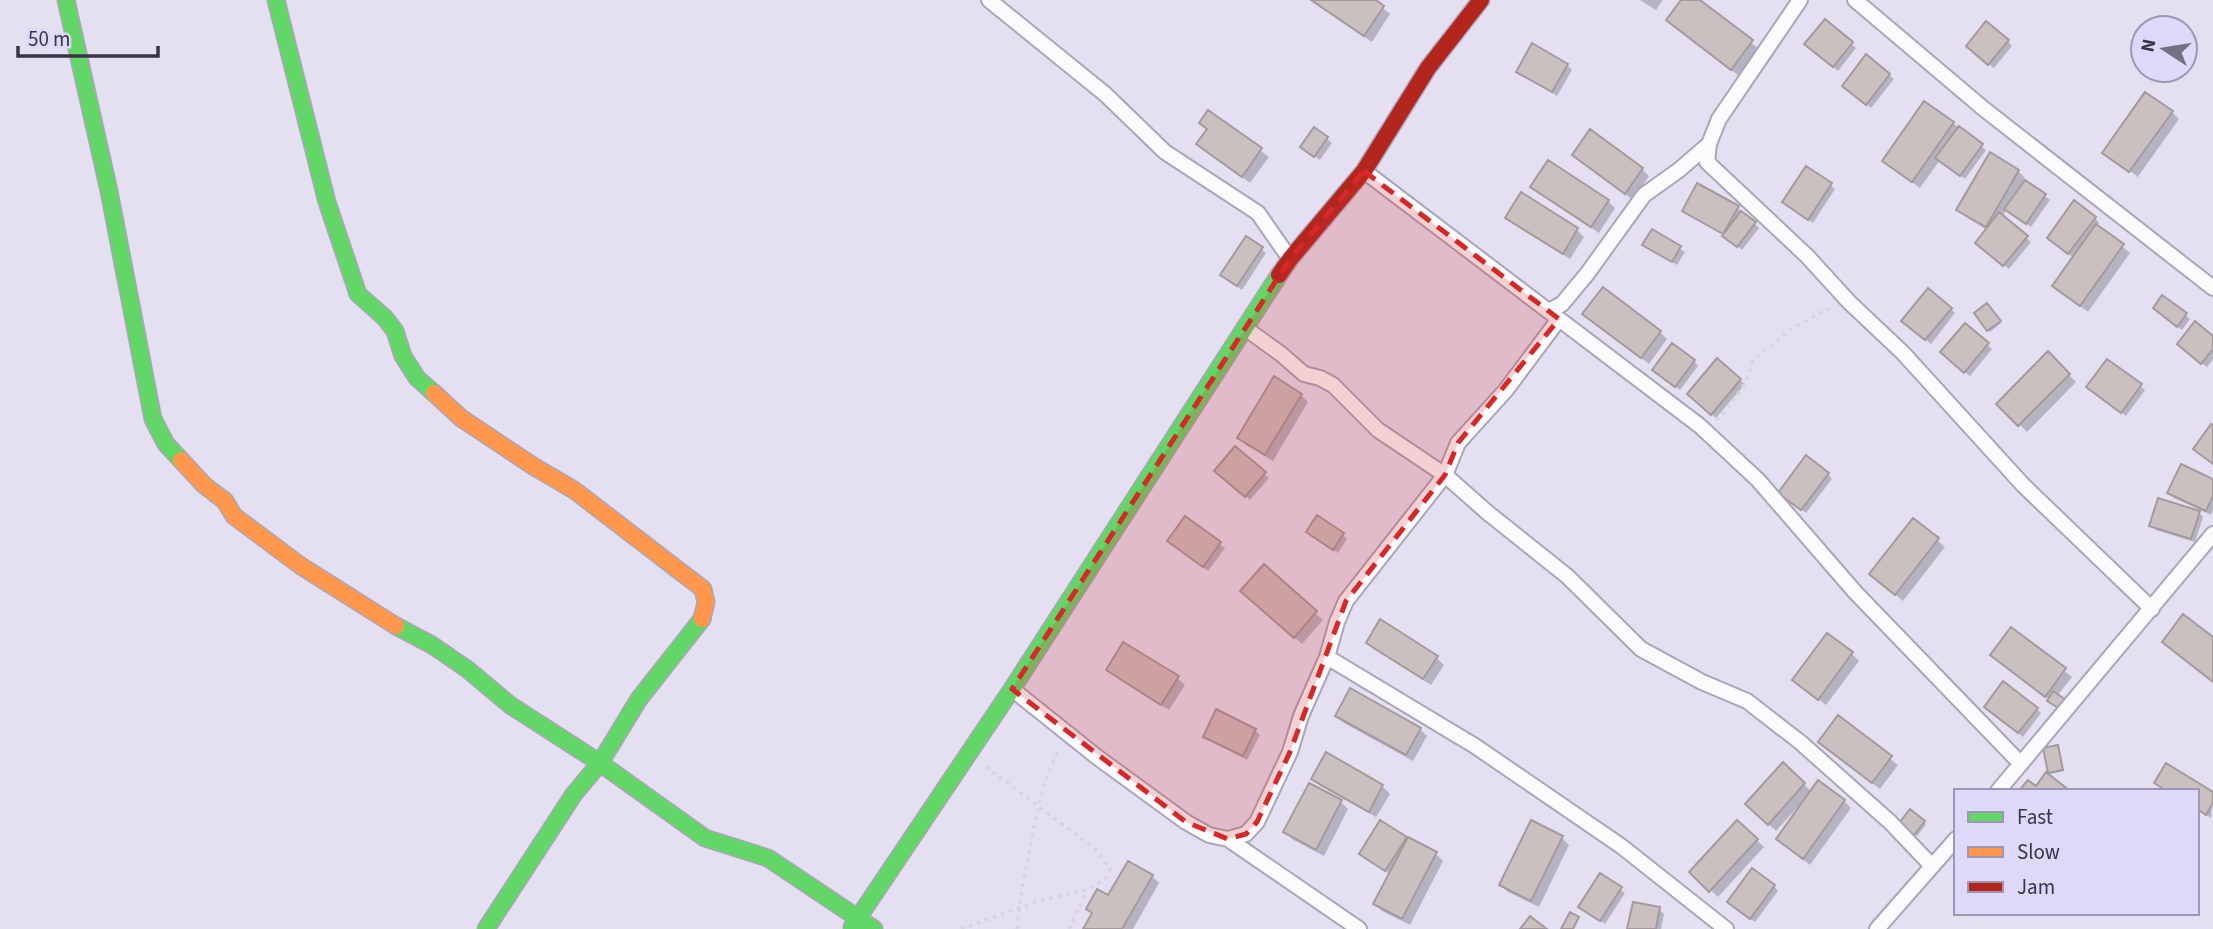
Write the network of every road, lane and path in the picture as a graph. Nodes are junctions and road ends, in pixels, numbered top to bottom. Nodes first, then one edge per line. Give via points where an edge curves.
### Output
1 (66, 0) edge
2 (276, 0) edge
3 (989, 0) edge
4 (1481, 0) edge
5 (1800, 0) edge
6 (1855, 0) edge
7 (1709, 144) junction
8 (1364, 171) junction
9 (1290, 259) junction
10 (2213, 288) edge
11 (1849, 302) junction
12 (1554, 315) junction
13 (1245, 328) junction
14 (1700, 426) junction
15 (1445, 475) junction
16 (2213, 534) edge
17 (2152, 609) junction
18 (1327, 657) junction
19 (1012, 689) junction
20 (1064, 731) junction
21 (969, 755) junction
22 (600, 763) junction
23 (2021, 764) junction
24 (2000, 789) edge
25 (1038, 805) junction
26 (1228, 839) junction
27 (1954, 841) edge
28 (1932, 866) junction
29 (1087, 890) junction
30 (1018, 908) junction
31 (855, 924) edge
32 (486, 929) edge
33 (874, 929) edge
34 (961, 929) edge
35 (1017, 929) edge
36 (1069, 929) edge
37 (1359, 929) edge
38 (1727, 929) edge
39 (1877, 929) edge

1 - 22 street via 153,419 166,444 225,501 234,516 301,566 432,645 510,705
2 - 22 street via 327,202 358,294 395,331 417,378 461,418 575,490 703,589 703,617 639,699
3 - 9 street via 1105,94 1165,152 1258,213
4 - 8 street via 1428,68
5 - 7 street via 1719,119
6 - 10 street via 1984,109
7 - 11 street via 1707,162
7 - 12 street via 1644,195
8 - 9 street
8 - 12 street
9 - 13 street
11 - 14 path via 1793,328 1753,360 1728,409
11 - 17 street via 1903,353 2023,485
12 - 14 street
12 - 15 street via 1506,390 1458,443
13 - 15 street via 1304,374 1333,385 1378,430
13 - 19 street
14 - 23 street via 1758,480 1855,592
15 - 18 street via 1346,601
15 - 28 street via 1567,576 1641,649 1747,701 1800,742
16 - 17 street
17 - 23 street
18 - 26 street via 1257,822 1246,834
18 - 38 street via 1475,746 1621,846
19 - 20 street
19 - 21 street
20 - 25 path
20 - 26 street via 1186,822
21 - 25 path
21 - 31 street
22 - 31 street via 705,838 768,858
22 - 32 street via 574,794
23 - 24 street
25 - 29 path via 1097,850 1110,869 1105,879
25 - 30 path
26 - 37 street
27 - 28 street
28 - 39 street
29 - 30 path
29 - 36 path
30 - 34 path
30 - 35 path
31 - 33 street

